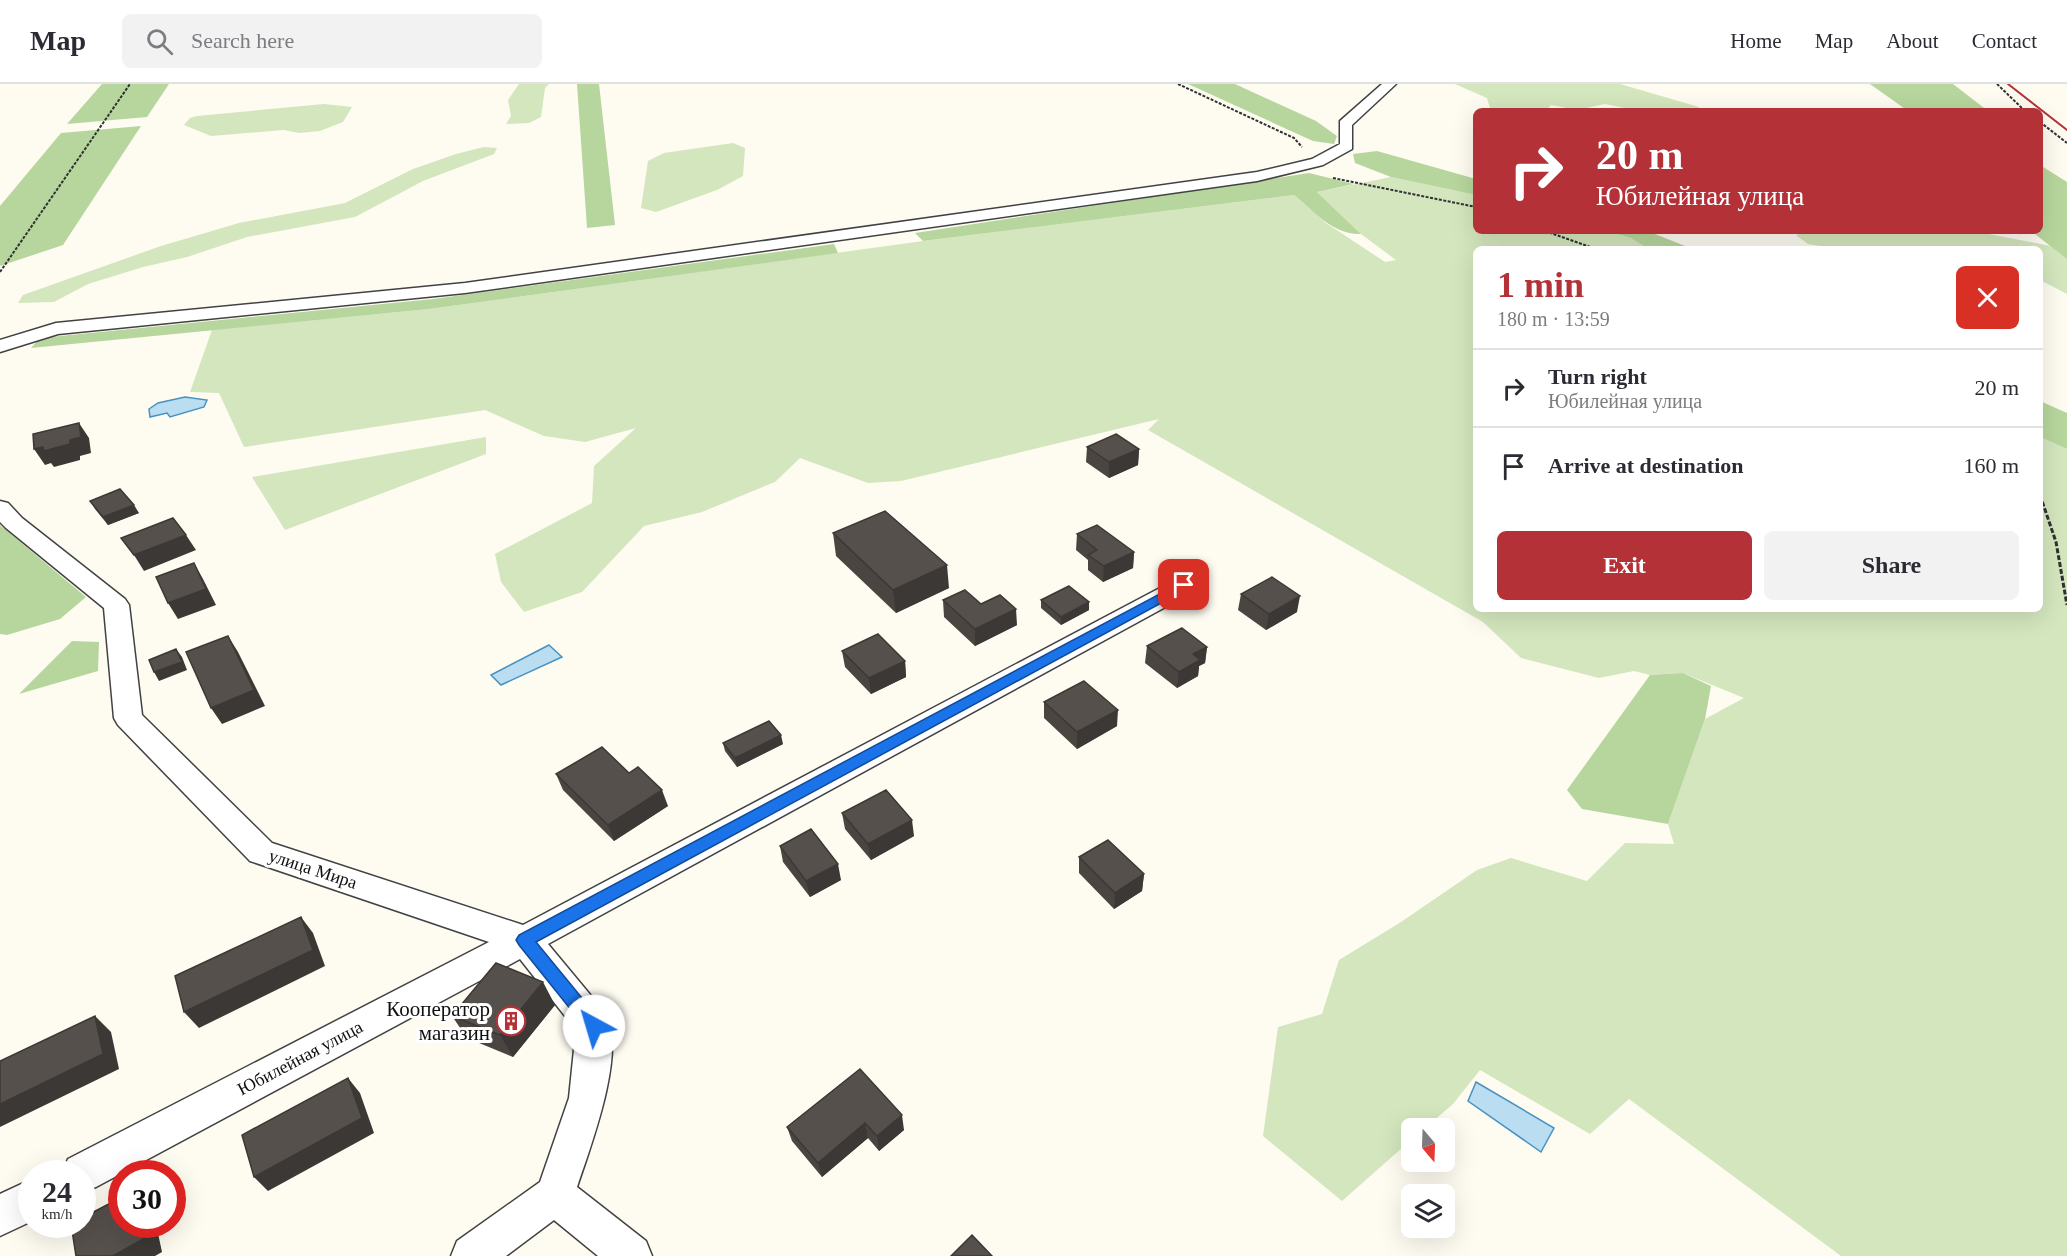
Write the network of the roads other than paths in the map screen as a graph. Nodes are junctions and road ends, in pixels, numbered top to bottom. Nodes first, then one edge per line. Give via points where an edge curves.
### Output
1 (1390, 84) edge
2 (0, 346) edge
3 (0, 508) edge
4 (1184, 585) dead end
5 (525, 940) junction
6 (96, 1166) edge
7 (555, 1195) junction
8 (18, 1206) edge
9 (0, 1216) edge
10 (472, 1256) edge
11 (631, 1256) edge

1 - 2 street via 1345,124 1347,146 1336,155 1284,170 1190,188 465,288 56,329
3 - 5 street, улица Мира via 116,605 128,718 261,852
4 - 5 street, Юбилейная улица
5 - 6 street, Юбилейная улица
5 - 7 street via 594,1026 588,1098
7 - 10 street
7 - 11 street
8 - 9 street

